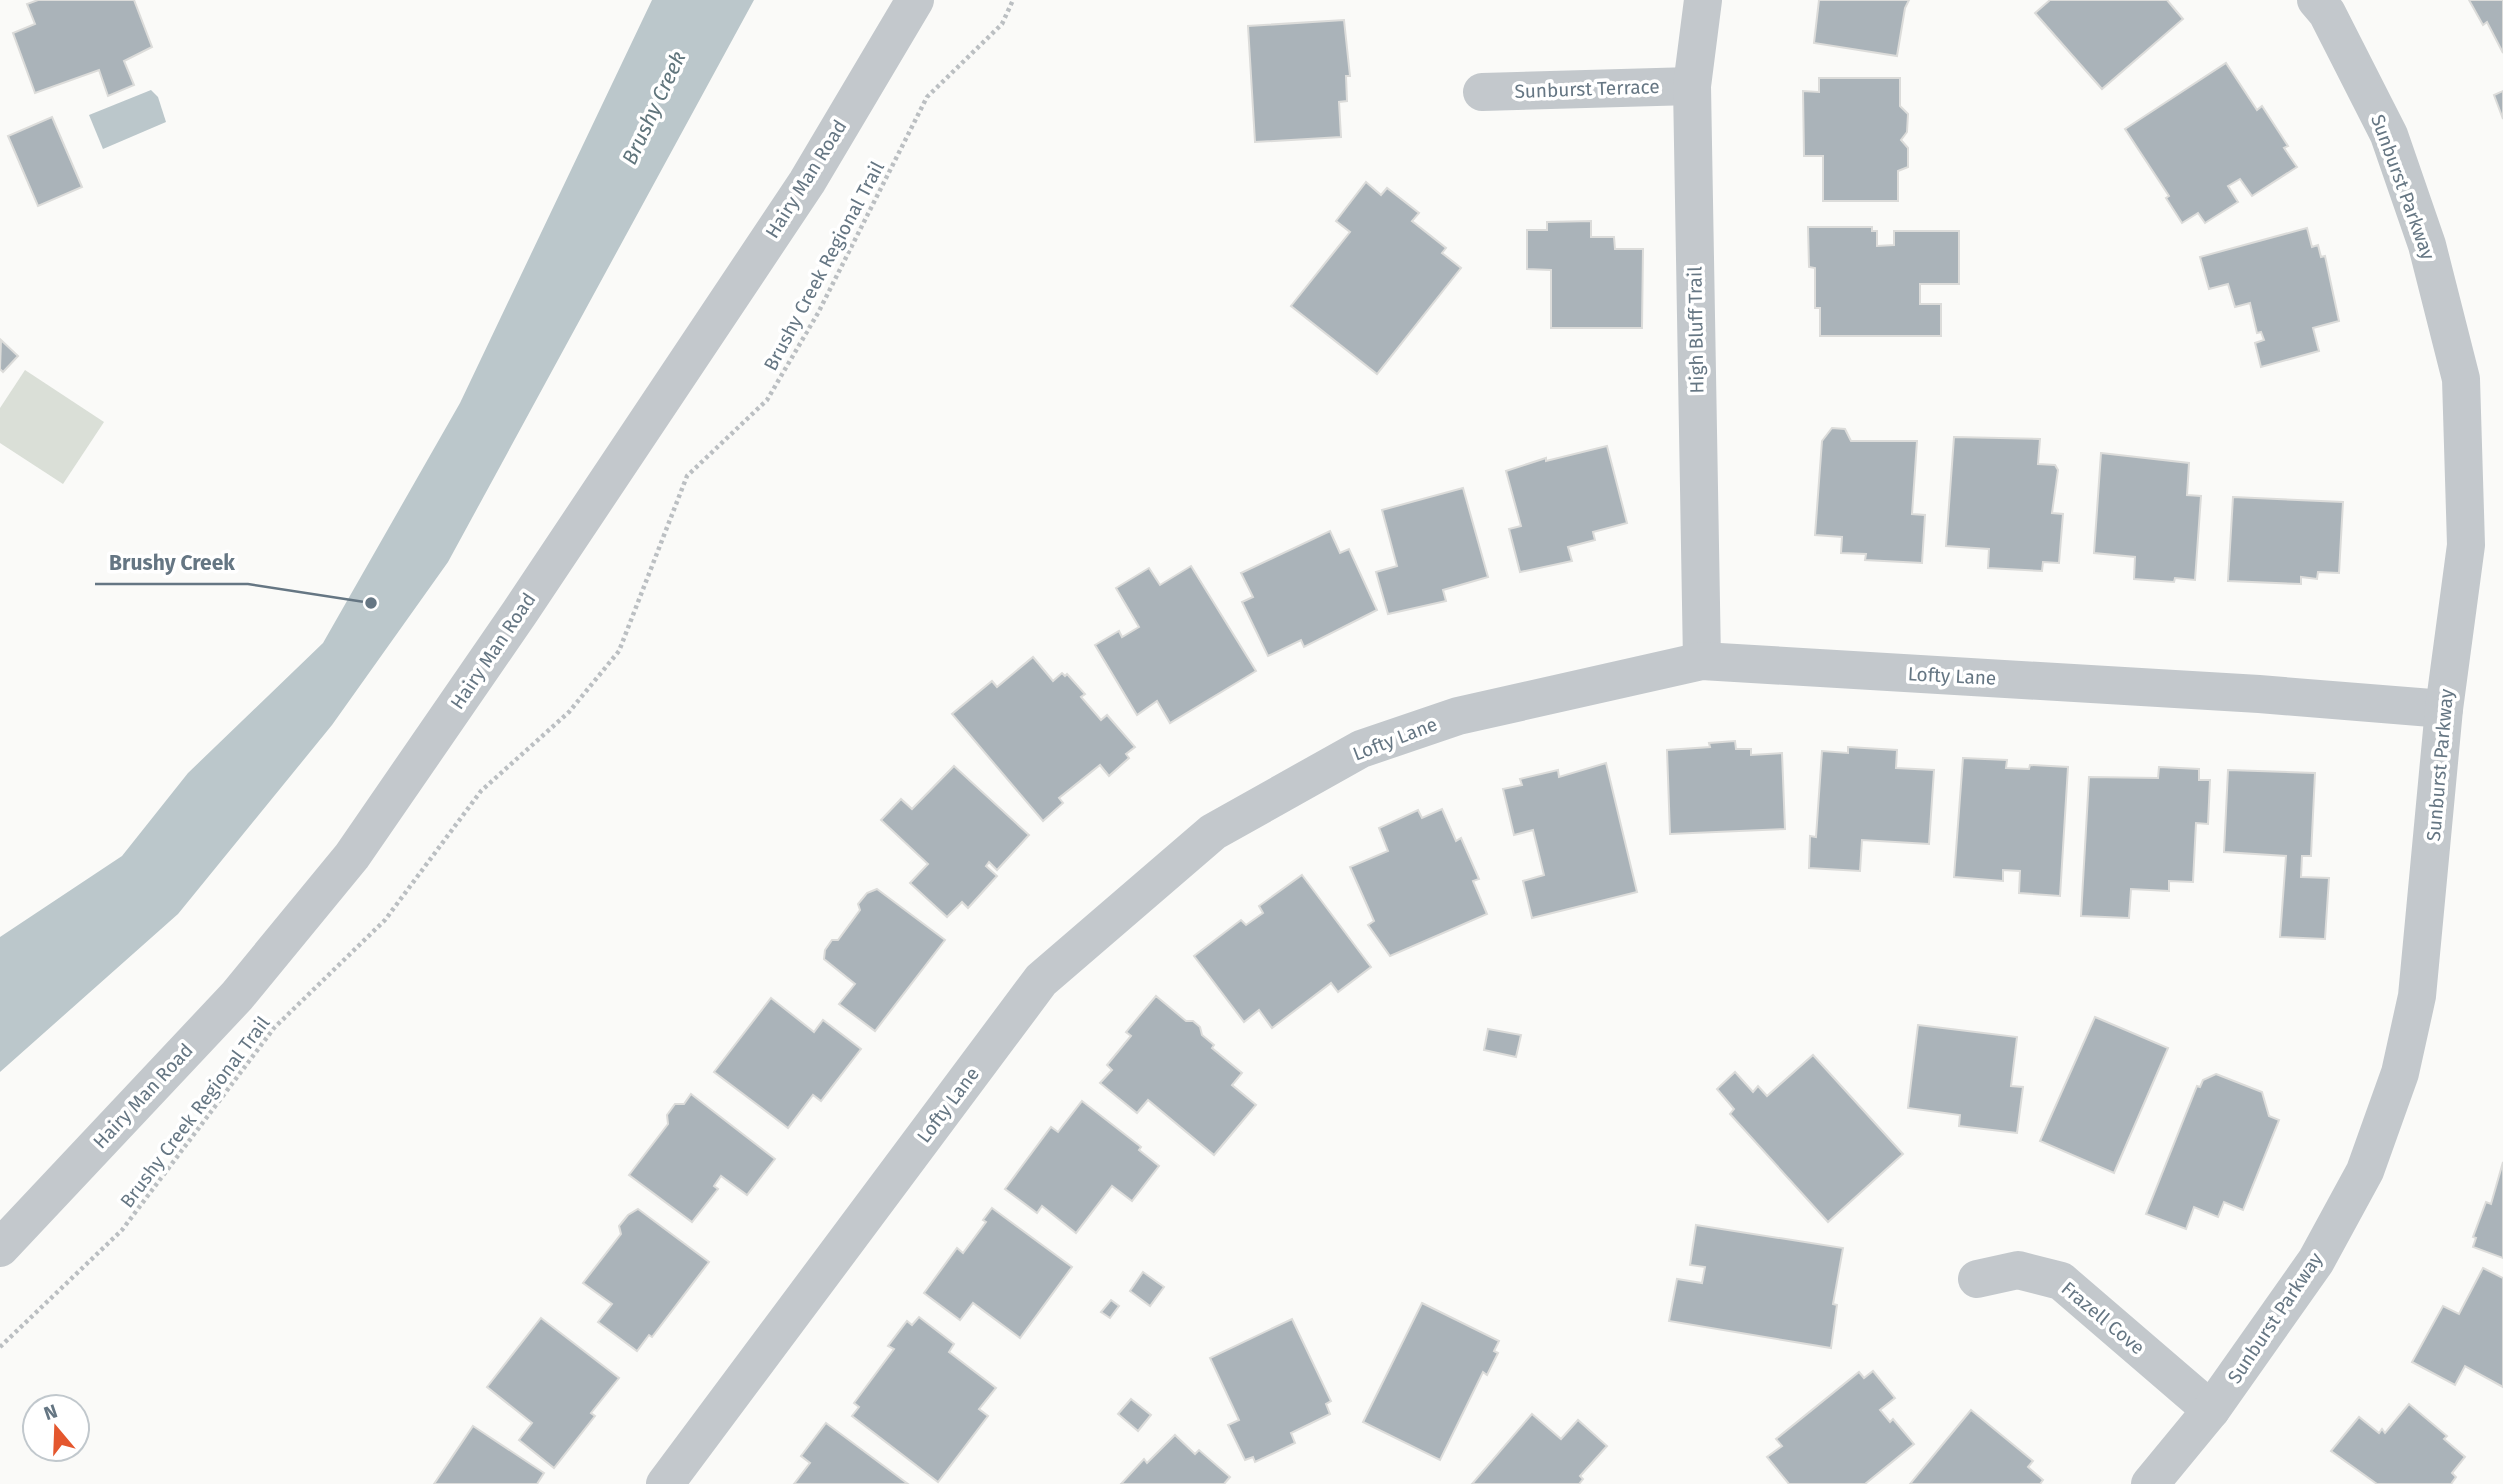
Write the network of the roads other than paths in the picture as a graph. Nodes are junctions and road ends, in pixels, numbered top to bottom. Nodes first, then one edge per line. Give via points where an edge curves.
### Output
1 (915, 0) edge
2 (1703, 0) edge
3 (2316, 0) edge
4 (1692, 86) junction
5 (1482, 92) dead end
6 (1702, 662) junction
7 (2444, 709) junction
8 (0, 1248) edge
9 (1977, 1279) dead end
10 (2211, 1410) junction
11 (666, 1484) edge
12 (2150, 1484) edge

1 - 8 street, Hairy Man Road via 799,194 352,856 237,996
2 - 4 street, High Bluff Trail
3 - 7 street, Sunburst Parkway via 2389,135 2427,245 2461,379 2466,545
4 - 5 street, Sunburst Terrace
4 - 6 street, High Bluff Trail
6 - 7 street, Lofty Lane
6 - 11 street, Lofty Lane via 1458,716 1361,749 1213,832 1041,980
7 - 10 street, Sunburst Parkway via 2417,996 2400,1073 2365,1171 2316,1261
9 - 10 street, Frazell Cove via 2018,1270 2062,1281
10 - 12 street, Sunburst Parkway

